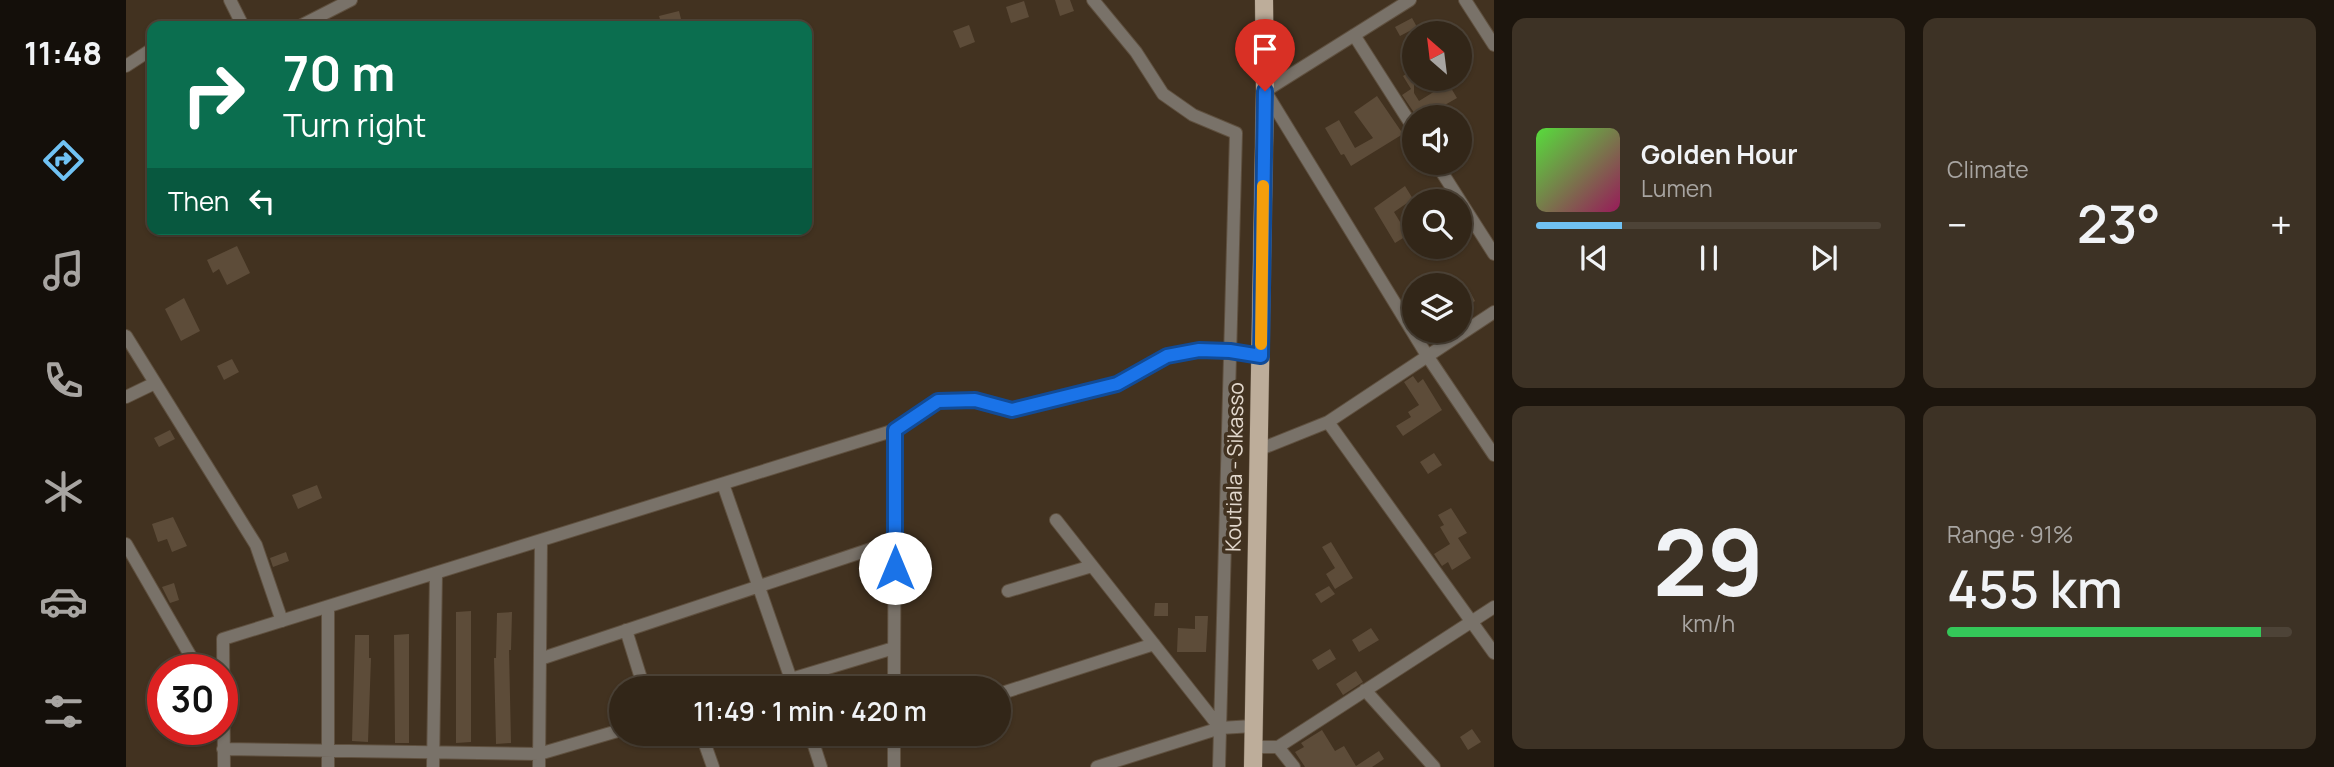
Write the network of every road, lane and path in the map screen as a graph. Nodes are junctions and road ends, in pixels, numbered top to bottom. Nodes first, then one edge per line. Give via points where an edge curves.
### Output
1 (230, 0) edge
2 (351, 0) edge
3 (1093, 0) edge
4 (1264, 0) edge
5 (1410, 0) edge
6 (1465, 0) edge
7 (240, 21) edge
8 (310, 21) edge
9 (1354, 35) junction
10 (1494, 45) edge
11 (147, 52) edge
12 (126, 66) edge
13 (1265, 91) junction
14 (1402, 110) edge
15 (1444, 175) edge
16 (1494, 254) edge
17 (1494, 312) edge
18 (126, 336) edge
19 (1230, 351) junction
20 (1261, 356) junction
21 (1428, 358) junction
22 (155, 383) junction
23 (126, 397) edge
24 (1328, 422) junction
25 (895, 430) junction
26 (1258, 450) junction
27 (1494, 455) edge
28 (723, 484) junction
29 (1056, 520) dead end
30 (541, 541) junction
31 (895, 541) junction
32 (126, 544) edge
33 (1092, 566) junction
34 (436, 574) junction
35 (759, 586) junction
36 (1008, 591) dead end
37 (328, 607) junction
38 (1494, 607) edge
39 (282, 621) junction
40 (1472, 622) junction
41 (626, 630) junction
42 (1154, 644) junction
43 (894, 648) junction
44 (1494, 653) edge
45 (189, 654) edge
46 (223, 654) edge
47 (540, 659) junction
48 (640, 676) edge
49 (790, 676) edge
50 (812, 676) edge
51 (894, 676) edge
52 (1011, 690) edge
53 (1365, 690) junction
54 (1253, 726) junction
55 (1220, 728) junction
56 (609, 735) edge
57 (223, 745) edge
58 (706, 746) edge
59 (814, 746) edge
60 (894, 746) edge
61 (1253, 747) junction
62 (1278, 747) junction
63 (223, 749) junction
64 (328, 751) junction
65 (433, 752) junction
66 (539, 761) edge
67 (223, 767) edge
68 (328, 767) edge
69 (433, 767) edge
70 (713, 767) edge
71 (821, 767) edge
72 (894, 767) edge
73 (1097, 767) edge
74 (1219, 767) edge
75 (1253, 767) edge
76 (1294, 767) edge
77 (1434, 767) edge

1 - 7 street
2 - 8 street
3 - 19 street via 1163,94 1193,116 1236,133
4 - 13 main road, Koutiala - Sikasso
5 - 9 street
6 - 10 street
9 - 13 street
9 - 14 street
11 - 12 street
13 - 20 main road, Koutiala - Sikasso
13 - 21 street
15 - 16 street
17 - 21 street
18 - 22 street
19 - 20 street
19 - 25 street via 1167,356 1117,384 1012,410 975,400 938,401
19 - 55 street
20 - 26 main road, Koutiala - Sikasso
21 - 24 street
21 - 27 street
22 - 23 street
22 - 39 street via 256,545
24 - 26 street
24 - 40 street
25 - 28 street
25 - 31 street
26 - 54 main road, Koutiala - Sikasso
28 - 30 street
28 - 35 street
29 - 33 street
30 - 34 street
30 - 47 street
31 - 35 street
31 - 43 street
32 - 45 street
33 - 36 street
33 - 42 street
34 - 37 street
34 - 65 street
35 - 41 street
35 - 49 street
37 - 39 street
37 - 64 street
38 - 40 street
39 - 46 street via 223,639
40 - 44 street
40 - 53 street
41 - 47 street
41 - 48 street
42 - 52 street
42 - 55 street
43 - 50 street
43 - 51 street
47 - 66 street
53 - 62 street
53 - 77 street
54 - 55 street
54 - 61 main road, Koutiala - Sikasso
55 - 73 street
55 - 74 street
56 - 66 street
57 - 63 street
58 - 70 street
59 - 71 street
60 - 72 street
61 - 62 street
61 - 75 main road, Koutiala - Sikasso
62 - 76 street
63 - 64 street
63 - 67 street
64 - 65 street
64 - 68 street
65 - 66 street
65 - 69 street

